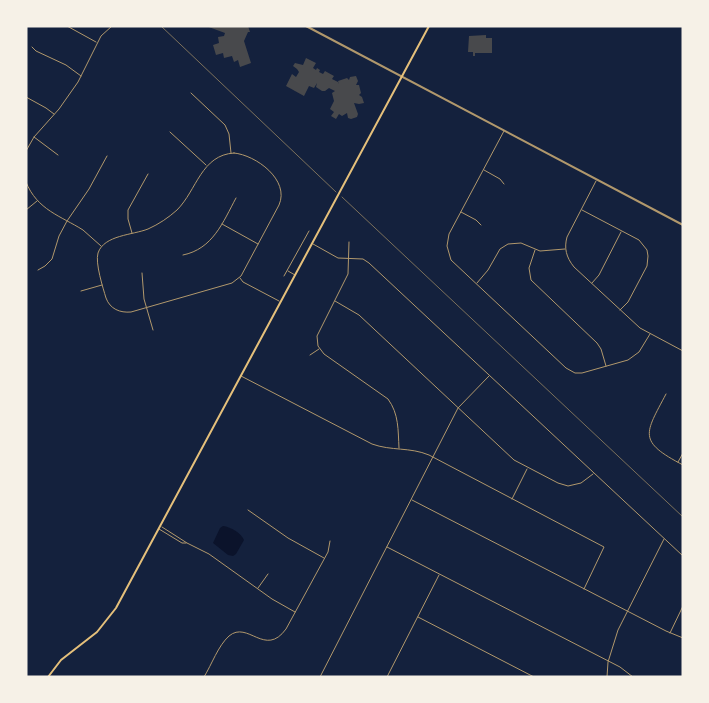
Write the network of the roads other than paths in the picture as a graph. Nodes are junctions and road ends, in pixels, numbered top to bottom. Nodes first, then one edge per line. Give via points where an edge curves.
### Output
1 (67, 26) edge
2 (112, 26) edge
3 (306, 26) edge
4 (428, 26) edge
5 (97, 43) junction
6 (32, 47) dead end
7 (82, 77) junction
8 (402, 77) junction
9 (191, 93) dead end
10 (26, 98) edge
11 (54, 115) junction
12 (504, 131) junction
13 (170, 132) dead end
14 (34, 137) junction
15 (26, 150) edge
16 (231, 154) junction
17 (58, 155) dead end
18 (107, 156) dead end
19 (207, 165) junction
20 (483, 170) junction
21 (148, 174) dead end
22 (596, 180) junction
23 (26, 182) edge
24 (504, 184) dead end
25 (236, 198) dead end
26 (37, 201) junction
27 (26, 210) edge
28 (581, 210) junction
29 (461, 211) junction
30 (67, 222) junction
31 (222, 224) junction
32 (481, 225) dead end
33 (683, 225) edge
34 (309, 231) dead end
35 (622, 231) junction
36 (132, 234) junction
37 (350, 242) dead end
38 (258, 244) junction
39 (312, 244) junction
40 (102, 246) junction
41 (565, 249) junction
42 (535, 250) junction
43 (183, 255) dead end
44 (350, 258) junction
45 (38, 270) dead end
46 (287, 270) junction
47 (142, 273) dead end
48 (295, 275) junction
49 (284, 276) dead end
50 (240, 278) junction
51 (592, 283) junction
52 (476, 284) junction
53 (103, 285) junction
54 (81, 291) dead end
55 (335, 300) junction
56 (280, 302) junction
57 (146, 307) junction
58 (620, 310) junction
59 (153, 330) dead end
60 (650, 334) junction
61 (320, 349) junction
62 (683, 350) edge
63 (310, 354) dead end
64 (606, 366) junction
65 (489, 375) junction
66 (240, 376) junction
67 (666, 394) dead end
68 (458, 408) junction
69 (399, 450) junction
70 (683, 453) edge
71 (432, 458) junction
72 (678, 462) junction
73 (683, 465) edge
74 (528, 468) junction
75 (594, 474) junction
76 (411, 500) junction
77 (512, 500) junction
78 (248, 510) dead end
79 (160, 526) junction
80 (158, 529) junction
81 (665, 539) junction
82 (330, 541) dead end
83 (187, 543) junction
84 (387, 547) junction
85 (683, 556) edge
86 (324, 558) junction
87 (268, 574) dead end
88 (439, 575) junction
89 (257, 588) junction
90 (584, 589) junction
91 (683, 606) edge
92 (296, 612) junction
93 (627, 612) junction
94 (418, 617) junction
95 (670, 633) junction
96 (683, 638) edge
97 (608, 662) junction
98 (48, 677) edge
99 (204, 677) edge
100 (320, 677) edge
101 (387, 677) edge
102 (534, 677) edge
103 (607, 677) edge
104 (633, 677) edge

1 - 5 street
2 - 5 street
3 - 8 street
4 - 8 main road
5 - 7 street
6 - 7 street
7 - 11 street
8 - 12 street
8 - 39 main road
9 - 16 street via 225,125 230,136
10 - 11 street
11 - 14 street
12 - 20 street
12 - 22 street
13 - 19 street
14 - 15 street
14 - 17 street
16 - 19 street via 218,157
16 - 38 street via 248,156 266,169 282,192
18 - 30 street
19 - 36 street via 182,204 167,218
20 - 24 street
20 - 29 street
21 - 36 street via 128,210
22 - 28 street
22 - 33 street
23 - 26 street
25 - 31 street
26 - 27 street
26 - 30 street
28 - 35 street
28 - 41 street via 566,238
29 - 32 street
29 - 52 street via 448,236 448,252 453,262
30 - 40 street
30 - 45 street via 52,259
31 - 38 street
31 - 43 street via 206,245
34 - 46 street
35 - 51 street
35 - 58 street via 642,243 648,256 646,267 628,302
36 - 40 street
37 - 44 street
38 - 50 street
39 - 44 street via 338,258
39 - 48 main road
40 - 53 street via 97,260
41 - 42 street
41 - 51 street via 570,262
42 - 52 street via 517,242 504,246
42 - 64 street via 529,268 531,280 597,343
44 - 55 street via 348,274
44 - 65 street via 367,261
46 - 48 street
46 - 49 street
47 - 57 street
48 - 56 main road
50 - 56 street
50 - 57 street
51 - 58 street
52 - 64 street via 570,370 580,374
53 - 54 street
53 - 57 street via 107,300 117,310 129,312
55 - 61 street via 318,332
55 - 68 street via 359,315
56 - 66 main road
57 - 59 street
58 - 60 street
60 - 62 street
60 - 64 street via 634,356
61 - 63 street
61 - 69 street via 388,399 397,414
65 - 68 street
65 - 75 street
66 - 69 street via 372,444
66 - 79 main road
67 - 72 street via 650,425 649,436 656,448
68 - 71 street
68 - 74 street via 510,457
69 - 71 street via 414,450
70 - 72 street
71 - 76 street
71 - 77 street
72 - 73 street
74 - 75 street via 568,486 584,482
74 - 77 street
75 - 81 street
76 - 84 street
76 - 90 street
77 - 90 street via 604,547
78 - 86 street
79 - 80 main road
79 - 83 street
80 - 83 street
80 - 98 main road via 112,614 96,633 59,662
81 - 85 street
81 - 93 street
82 - 86 street
83 - 89 street
84 - 88 street
84 - 100 street
86 - 92 street
87 - 89 street
88 - 94 street
88 - 97 street
89 - 92 street
90 - 93 street
91 - 95 street
92 - 99 street via 284,632 274,640 243,632 229,636
93 - 95 street
93 - 97 street
94 - 101 street
94 - 102 street
95 - 96 street
97 - 103 street
97 - 104 street

